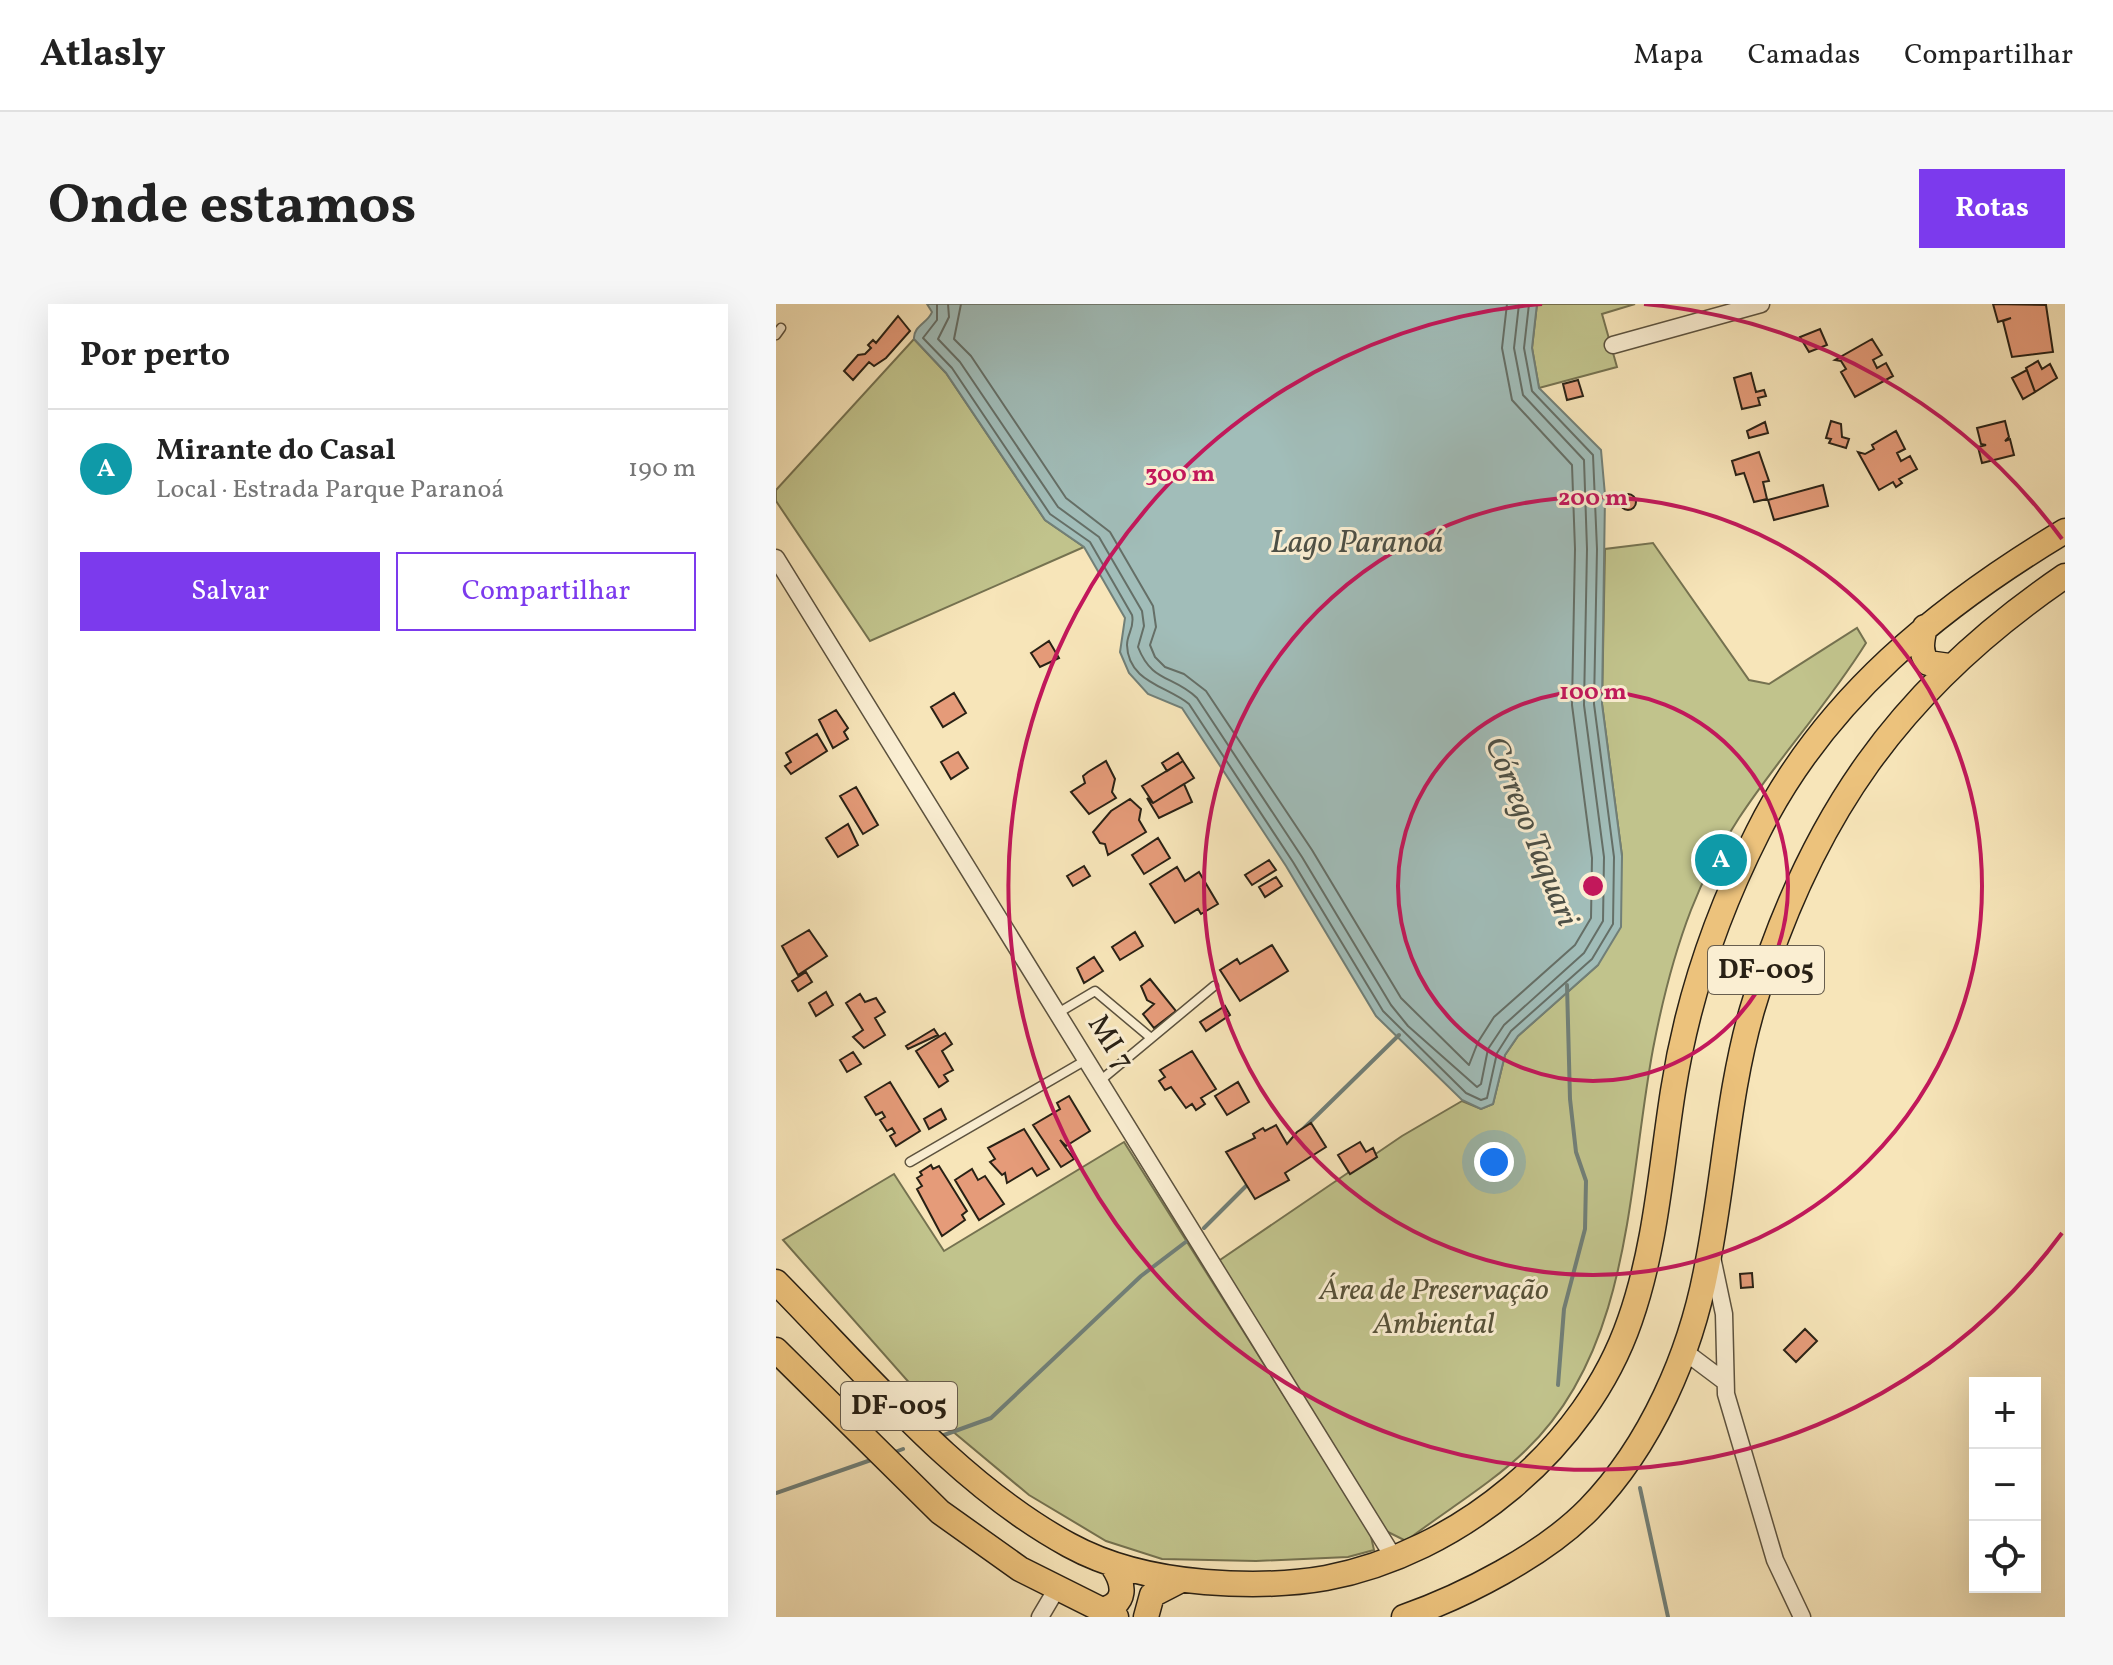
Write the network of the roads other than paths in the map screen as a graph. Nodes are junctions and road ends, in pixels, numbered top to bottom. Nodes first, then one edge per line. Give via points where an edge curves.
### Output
1 (1761, 304) edge
2 (1613, 345) dead end
3 (2065, 531) edge
4 (776, 558) edge
5 (2065, 576) edge
6 (1925, 627) junction
7 (1949, 666) junction
8 (1214, 986) dead end
9 (1058, 1013) junction
10 (1151, 1038) junction
11 (1087, 1059) junction
12 (1101, 1080) junction
13 (910, 1162) dead end
14 (1710, 1249) junction
15 (776, 1282) edge
16 (776, 1350) edge
17 (1684, 1351) junction
18 (1724, 1381) junction
19 (1394, 1558) junction
20 (1112, 1565) junction
21 (1181, 1580) junction
22 (1056, 1590) junction
23 (1108, 1613) edge
24 (1422, 1615) edge
25 (1040, 1617) edge
26 (1146, 1617) edge
27 (1802, 1617) edge

1 - 2 street
3 - 6 main road, DF-005 via 1998,572
4 - 9 street, MI 7
5 - 7 main road, DF-005 via 1994,626
6 - 7 main road via 1924,659
6 - 19 main road, DF-005 via 1876,669 1813,744 1760,828 1719,913 1688,1019 1643,1275 1630,1320 1597,1391 1553,1448 1463,1522
7 - 14 main road, DF-005 via 1860,771 1824,833 1768,963 1743,1044
8 - 10 lane
9 - 10 lane via 1095,991
9 - 11 street, MI 7
10 - 12 lane
11 - 12 street, MI 7
11 - 13 lane
12 - 19 street, MI 7
14 - 17 main road, DF-005
14 - 18 street via 1724,1314
15 - 20 main road, DF-005 via 990,1495 1050,1535
16 - 22 main road, DF-005 via 940,1512
17 - 18 street
17 - 24 main road, DF-005 via 1633,1454 1589,1509 1491,1578
18 - 27 street via 1775,1560
19 - 21 main road, DF-005 via 1306,1581
20 - 21 main road, DF-005
20 - 23 main road via 1123,1584 1122,1595
21 - 26 main road via 1152,1595
22 - 23 main road, DF-005
22 - 25 street

